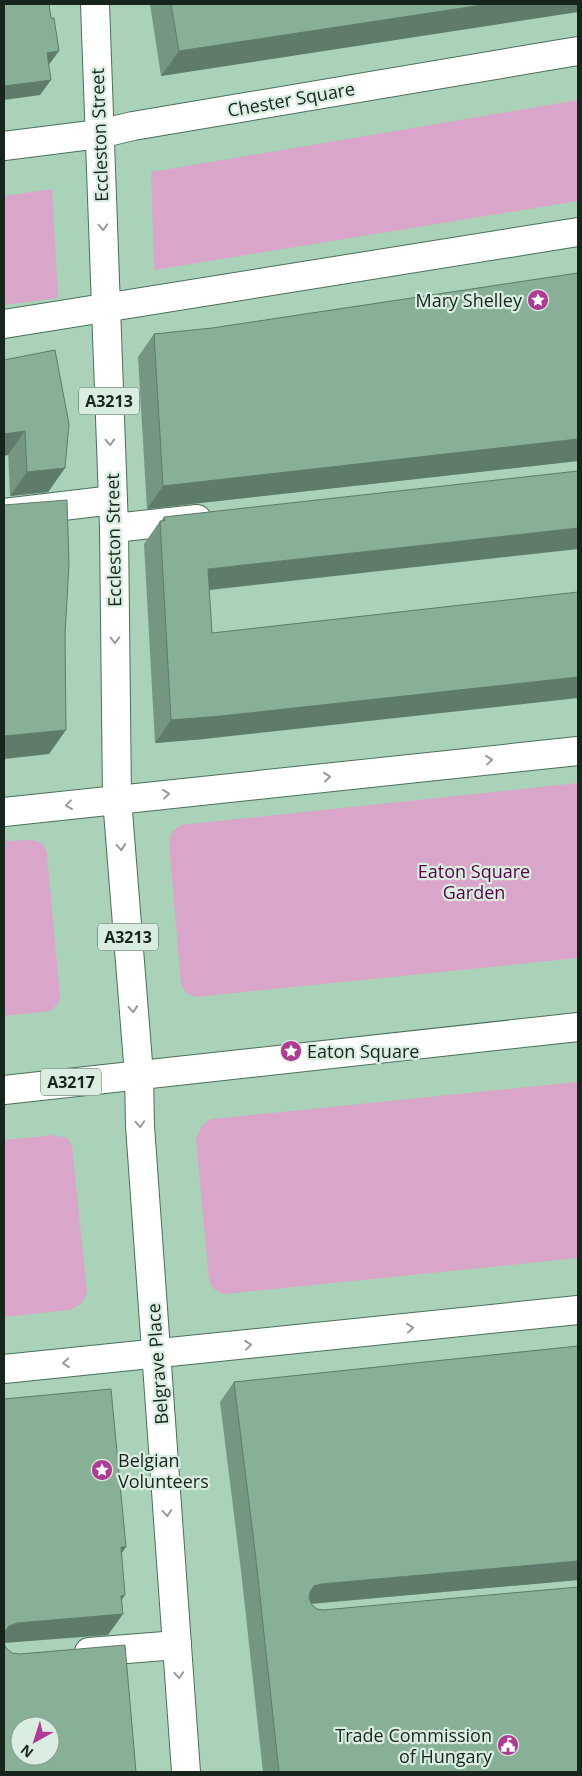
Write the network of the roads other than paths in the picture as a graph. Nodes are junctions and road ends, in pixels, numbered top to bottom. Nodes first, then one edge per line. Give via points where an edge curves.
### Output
1 (95, 4) edge
2 (578, 50) edge
3 (99, 134) junction
4 (4, 146) edge
5 (578, 232) edge
6 (106, 307) junction
7 (4, 324) edge
8 (113, 500) junction
9 (4, 513) edge
10 (222, 516) edge
11 (114, 528) junction
12 (578, 750) edge
13 (117, 799) junction
14 (4, 812) edge
15 (578, 1027) edge
16 (138, 1075) junction
17 (4, 1090) edge
18 (578, 1310) edge
19 (156, 1354) junction
20 (4, 1369) edge
21 (177, 1645) junction
22 (63, 1654) edge
23 (186, 1772) edge

1 - 3 street, Eccleston Street / A3213
2 - 3 street, Chester Square
3 - 4 street, Chester Square
3 -> 6 street, Eccleston Street / A3213
5 - 6 street
6 - 7 street
6 -> 8 street, Eccleston Street / A3213
8 - 9 street
8 - 11 street, Eccleston Street / A3213
10 - 11 street
11 -> 13 street, Eccleston Street / A3213
13 -> 12 street
13 -> 14 street
13 -> 16 street, Eccleston Street / A3213
15 - 16 street, A3217
16 - 17 street, A3217
16 -> 19 street, Belgrave Place
19 -> 18 street
19 -> 20 street
19 -> 21 street, Belgrave Place
21 - 22 street
21 -> 23 street, Belgrave Place

